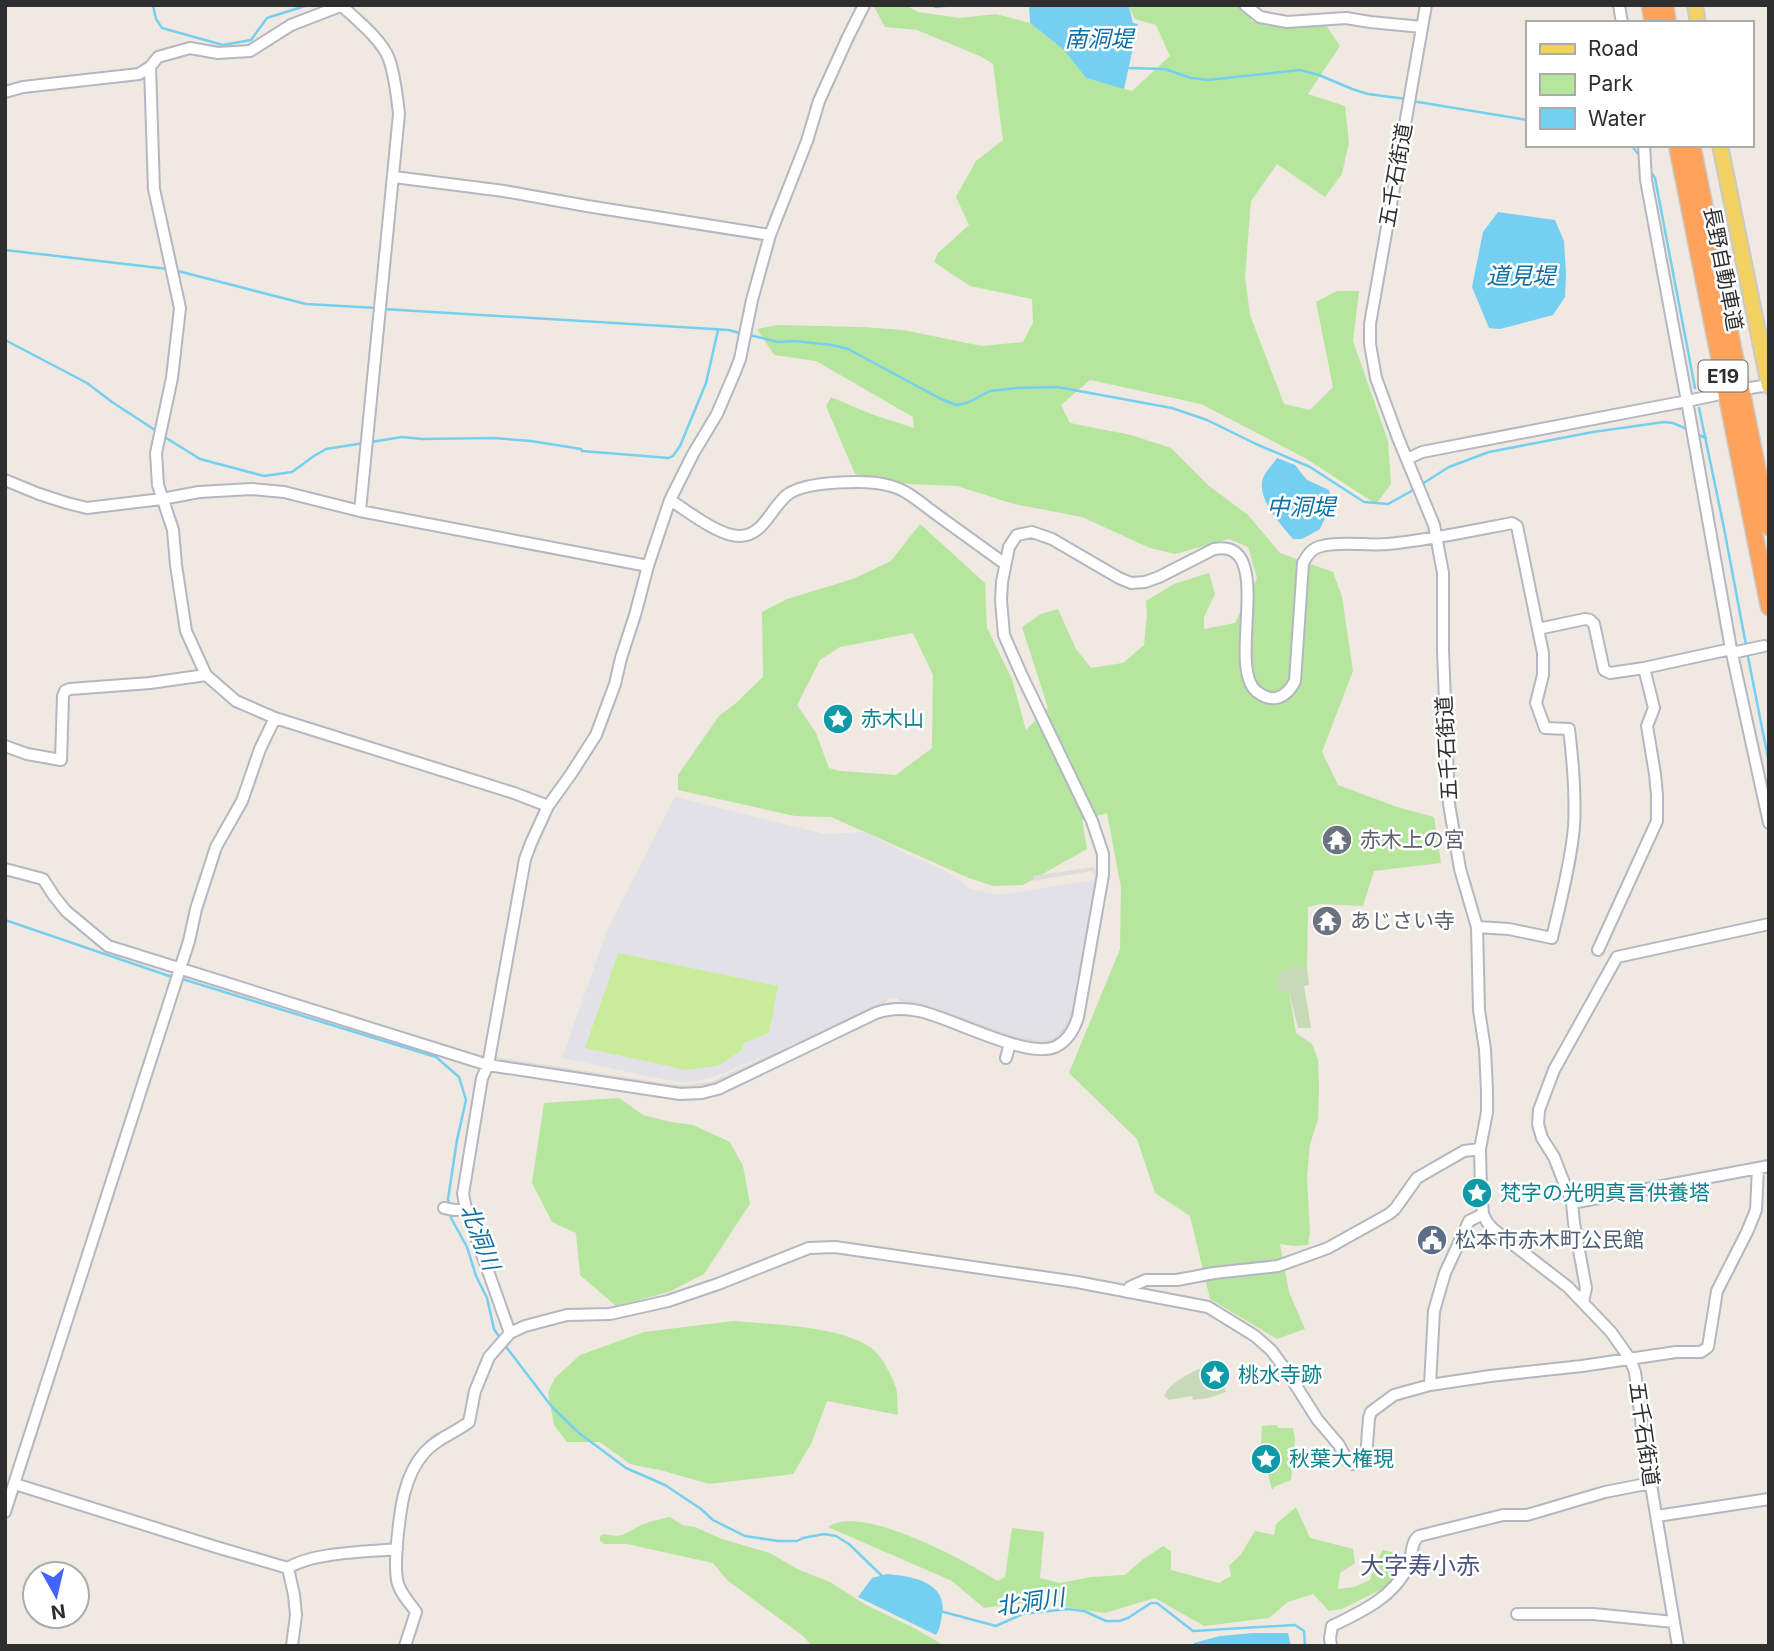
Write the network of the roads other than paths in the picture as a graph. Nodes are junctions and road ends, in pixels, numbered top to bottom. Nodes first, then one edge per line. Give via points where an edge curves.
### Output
1 (864, 5) edge
2 (1245, 5) edge
3 (1426, 5) edge
4 (343, 6) edge
5 (316, 11) edge
6 (1422, 27) junction
7 (150, 67) junction
8 (5, 92) edge
9 (1677, 147) edge
10 (1692, 147) edge
11 (1720, 147) edge
12 (1644, 150) edge
13 (394, 177) junction
14 (771, 235) junction
15 (1769, 386) edge
16 (1750, 388) dead end
17 (1716, 395) dead end
18 (1688, 401) junction
19 (1407, 459) junction
20 (5, 480) edge
21 (162, 499) junction
22 (670, 500) junction
23 (360, 511) junction
24 (1769, 527) edge
25 (1438, 538) junction
26 (1005, 564) junction
27 (648, 566) junction
28 (1769, 607) edge
29 (1538, 629) junction
30 (1758, 647) dead end
31 (1734, 651) junction
32 (1644, 668) junction
33 (206, 675) junction
34 (275, 718) junction
35 (5, 746) edge
36 (548, 806) junction
37 (1769, 823) edge
38 (5, 869) edge
39 (1769, 923) edge
40 (1477, 927) junction
41 (1598, 950) dead end
42 (180, 969) junction
43 (1010, 1043) junction
44 (1006, 1058) dead end
45 (488, 1065) junction
46 (1480, 1149) junction
47 (1763, 1167) edge
48 (1572, 1203) junction
49 (1483, 1214) junction
50 (1128, 1292) junction
51 (1583, 1302) junction
52 (510, 1333) junction
53 (1630, 1359) junction
54 (1430, 1385) junction
55 (1651, 1483) junction
56 (15, 1484) junction
57 (1769, 1499) edge
58 (5, 1512) edge
59 (1657, 1516) junction
60 (397, 1549) junction
61 (288, 1568) junction
62 (1517, 1615) dead end
63 (1674, 1622) junction
64 (292, 1646) edge
65 (405, 1646) edge
66 (1331, 1646) edge
67 (1678, 1646) edge

1 - 14 street via 819,101
2 - 6 street via 1260,17 1287,22 1346,18
3 - 6 street, 五千石街道
4 - 5 street
4 - 13 street via 389,57 399,114
5 - 7 street via 250,51 218,53 190,48 159,57
6 - 19 street, 五千石街道 via 1370,324 1376,378
7 - 8 street via 139,74
7 - 21 street via 154,188 180,308 172,378 156,453
9 - 28 highway, 長野自動車道 / E19
10 - 24 highway, 長野自動車道 / E19
11 - 15 main road
12 - 18 street
13 - 14 street
13 - 23 street
14 - 22 street via 751,300 740,359 717,414
15 - 16 street
17 - 18 street
18 - 19 street via 1422,452
18 - 31 street
19 - 25 street, 五千石街道
20 - 21 street via 87,508
21 - 23 street via 252,489
21 - 33 street via 173,530 186,631
22 - 26 street via 722,532 737,536 760,527 785,496 797,489 844,482 881,483 913,497
22 - 27 street
23 - 27 street
25 - 26 street via 1333,544 1310,551 1303,563 1295,681 1277,698 1259,694 1247,672 1246,572 1240,555 1232,550 1214,549 1159,577 1131,583 1032,532 1017,535
25 - 29 street via 1512,523 1517,526
25 - 40 street, 五千石街道 via 1443,573 1449,804 1460,869
26 - 43 street via 1004,635 1092,821 1103,854 1075,1028 1055,1047
27 - 36 street via 596,735
29 - 32 street via 1590,620 1604,670
29 - 40 street via 1543,675 1536,704 1545,728 1569,729 1573,763 1574,829 1563,888 1552,939
30 - 31 street
31 - 32 street
31 - 37 street
32 - 41 street via 1654,708 1647,726 1657,821
33 - 34 street via 236,701
33 - 35 street via 70,689 63,696 61,760
34 - 36 street
34 - 42 street via 242,801 216,847
36 - 45 street via 525,859
38 - 42 street via 43,879 66,911 108,946
39 - 48 street via 1617,957 1555,1070 1539,1110 1542,1138
40 - 46 street, 五千石街道 via 1479,1010 1488,1091
42 - 45 street
42 - 56 street
43 - 44 street
43 - 45 street via 921,1011 888,1009 702,1093 680,1094
45 - 52 street via 463,1194 455,1209
46 - 49 street, 五千石街道
46 - 50 street via 1464,1151 1417,1178 1389,1214 1328,1248 1278,1266 1146,1280
47 - 48 street
47 - 53 street via 1756,1210 1717,1291 1708,1347 1701,1352
48 - 51 street via 1586,1288
49 - 51 street, 五千石街道 via 1493,1229
49 - 54 street via 1469,1220 1444,1273 1434,1311
50 - 52 street via 835,1247 809,1248 668,1301 610,1314 567,1315
50 - 54 street via 1208,1307 1255,1336 1271,1350 1352,1464 1366,1457 1371,1412 1394,1395
51 - 53 street, 五千石街道
52 - 60 street via 489,1357 469,1422 444,1436 416,1462 400,1511
53 - 54 street
53 - 55 street, 五千石街道
55 - 59 street, 五千石街道
55 - 66 street via 1527,1515 1503,1516 1419,1536 1402,1576 1378,1602 1332,1626
56 - 58 street
56 - 61 street
57 - 59 street
59 - 63 street, 五千石街道
60 - 61 street via 320,1557
60 - 65 street via 397,1582 416,1612
61 - 64 street via 295,1595
62 - 63 street via 1593,1614
63 - 67 street, 五千石街道

